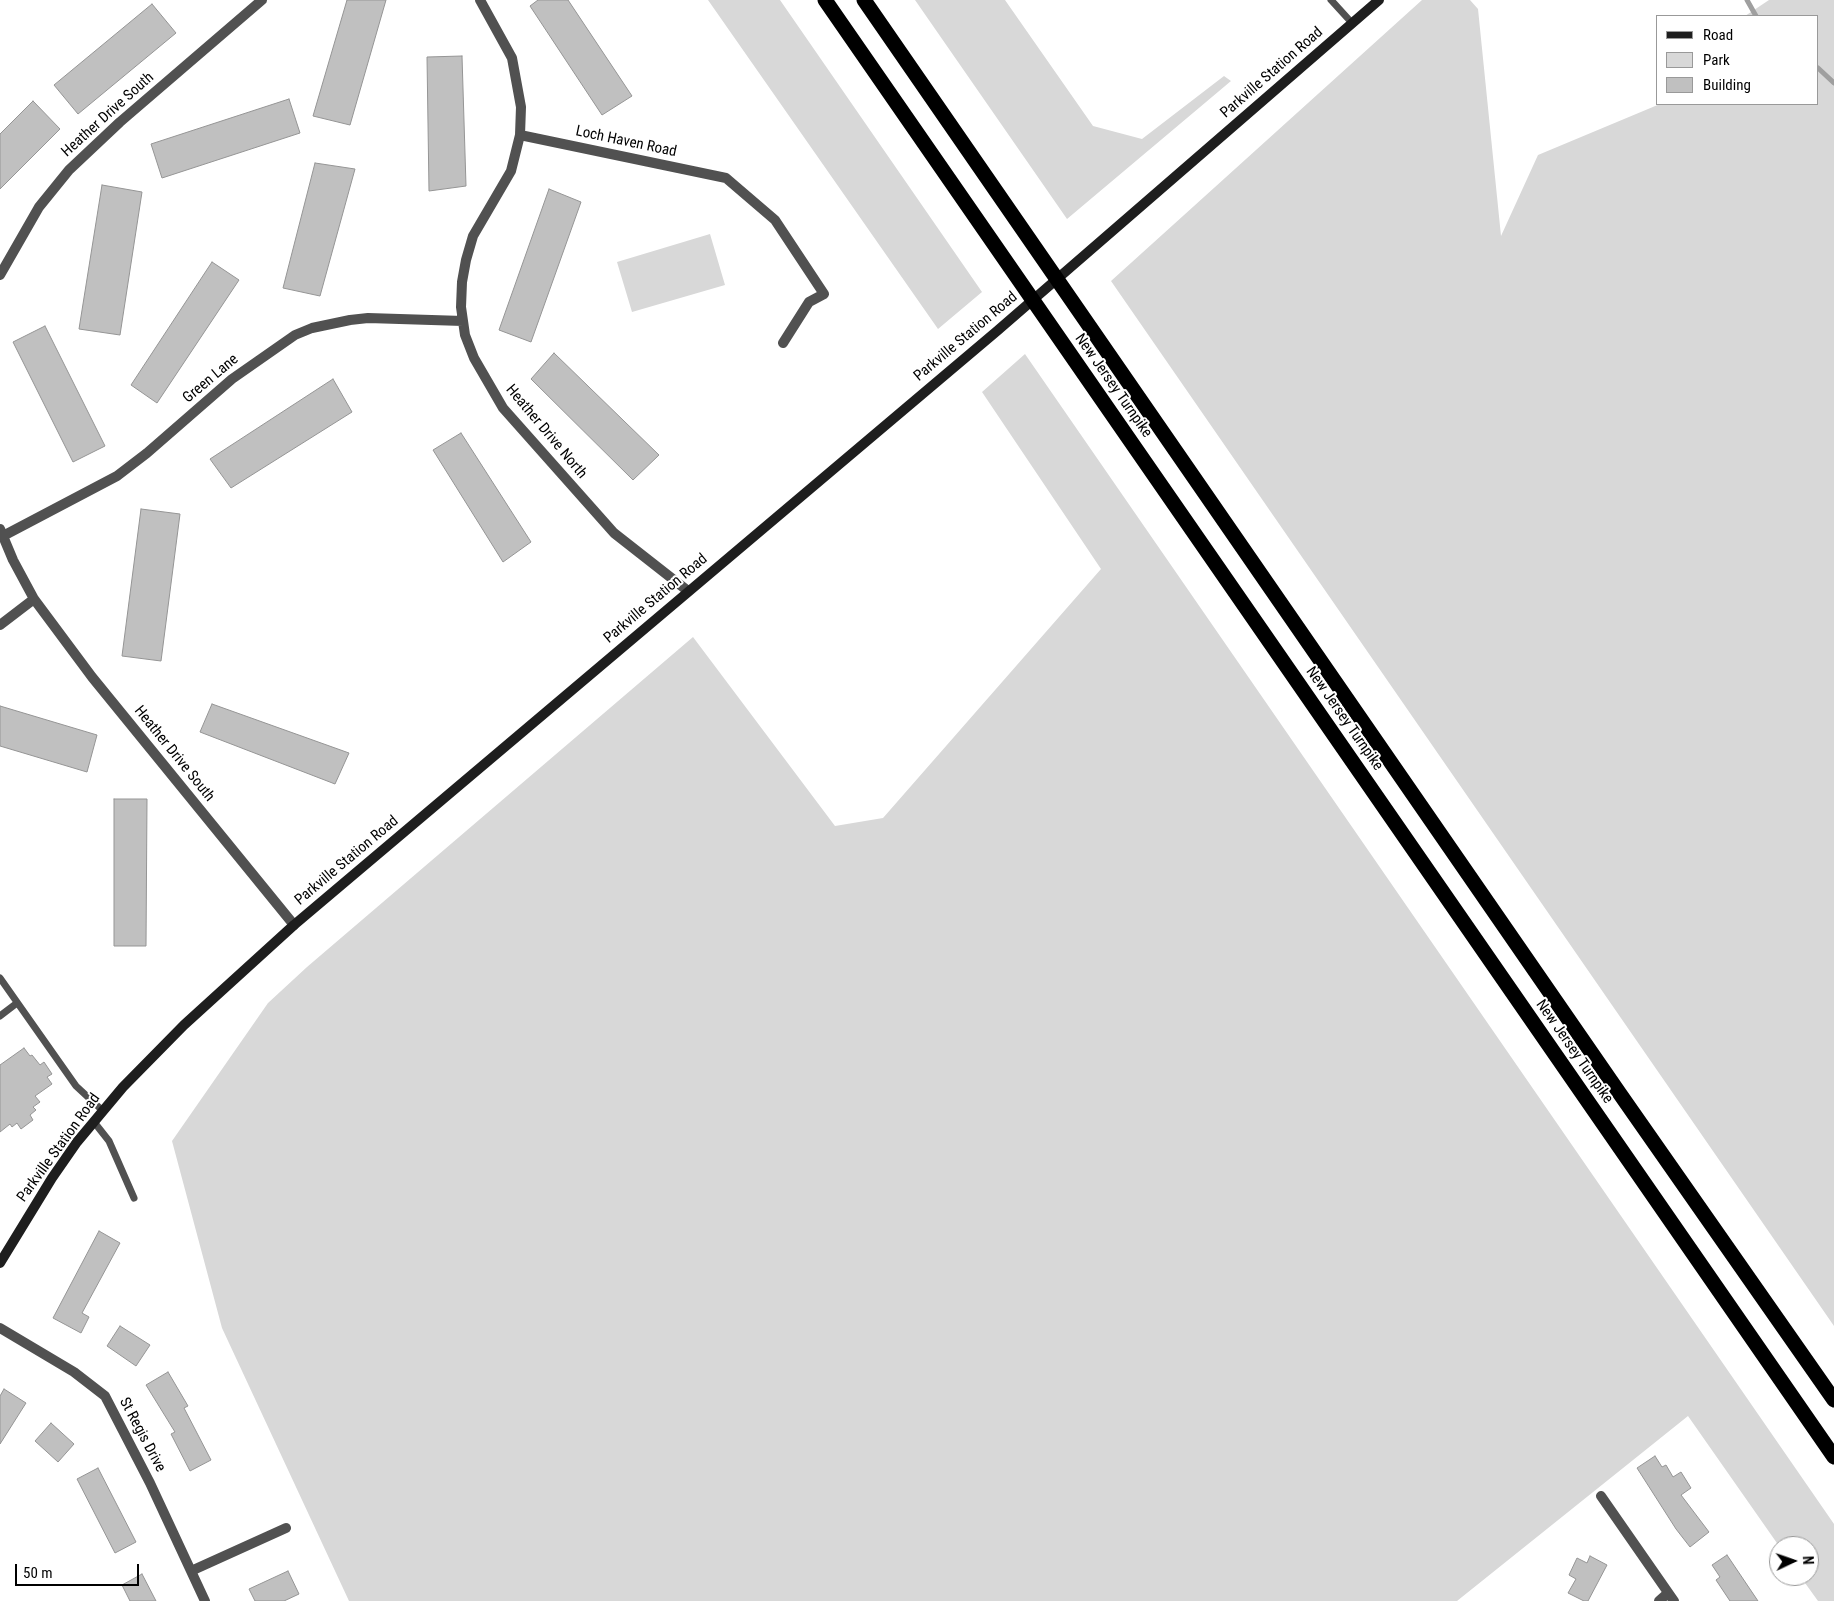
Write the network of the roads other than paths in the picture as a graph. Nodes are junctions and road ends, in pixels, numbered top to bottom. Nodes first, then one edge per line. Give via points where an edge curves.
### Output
1 (262, 0) edge
2 (480, 0) edge
3 (825, 0) edge
4 (864, 0) edge
5 (1331, 0) edge
6 (1379, 0) edge
7 (1352, 23) junction
8 (520, 136) junction
9 (0, 275) edge
10 (463, 321) junction
11 (783, 343) dead end
12 (2, 533) edge
13 (688, 591) junction
14 (34, 599) junction
15 (0, 625) edge
16 (294, 925) junction
17 (0, 978) edge
18 (17, 1003) junction
19 (0, 1016) edge
20 (103, 1111) junction
21 (94, 1122) junction
22 (134, 1198) dead end
23 (0, 1263) edge
24 (0, 1328) edge
25 (1834, 1400) edge
26 (1834, 1457) edge
27 (1601, 1496) dead end
28 (286, 1528) dead end
29 (191, 1570) junction
30 (1671, 1597) edge
31 (205, 1601) edge
32 (1659, 1601) edge

1 - 9 street, Heather Drive South via 69,170 39,207
2 - 8 street, Heather Drive North via 512,58 521,107
3 - 26 highway, New Jersey Turnpike
4 - 25 highway, New Jersey Turnpike
5 - 7 lane
6 - 7 main road, Parkville Station Road
7 - 13 main road, Parkville Station Road via 1092,250
8 - 10 street, Heather Drive North via 511,171 482,218 471,244 462,282
8 - 11 street, Loch Haven Road via 726,178 775,220 824,294 809,302
10 - 12 street, Green Lane via 368,318 312,328 295,335 232,379 117,476
10 - 13 street, Heather Drive North via 474,358 503,408 614,533
12 - 14 street, Heather Drive South
13 - 16 main road, Parkville Station Road
14 - 15 street
14 - 16 street, Heather Drive South via 92,677
16 - 20 main road, Parkville Station Road via 184,1025
17 - 18 lane
18 - 19 lane
18 - 20 lane via 76,1086
20 - 21 main road, Parkville Station Road
21 - 22 lane via 109,1141
21 - 23 main road, Parkville Station Road via 52,1178
24 - 29 street, St Regis Drive via 74,1372 105,1396
27 - 30 street
28 - 29 street
29 - 31 street, St Regis Drive
30 - 32 street

